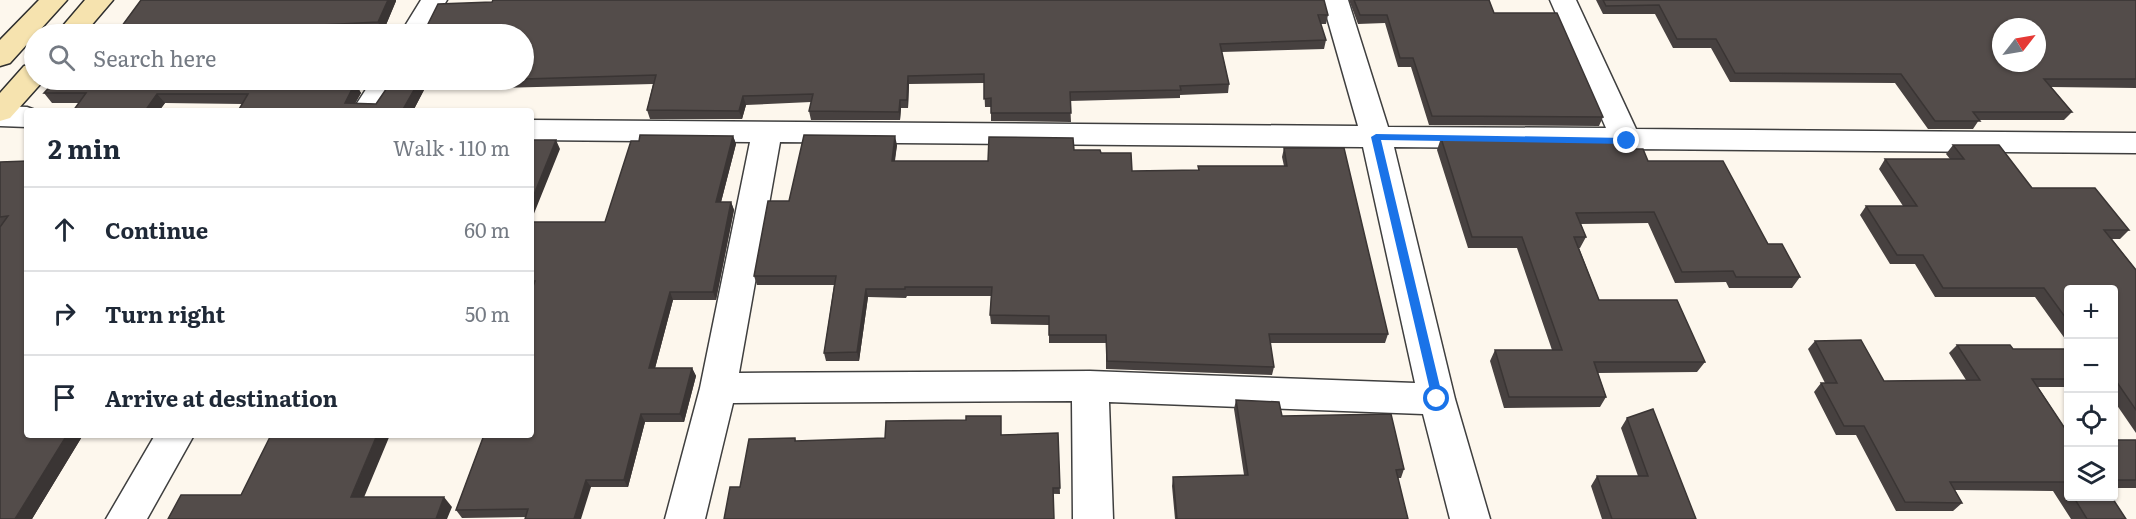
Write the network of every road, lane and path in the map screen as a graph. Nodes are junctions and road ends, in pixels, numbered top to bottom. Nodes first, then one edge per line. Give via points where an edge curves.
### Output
1 (54, 0) edge
2 (100, 0) edge
3 (434, 0) edge
4 (1335, 0) edge
5 (1563, 0) edge
6 (31, 24) edge
7 (78, 24) edge
8 (419, 24) edge
9 (24, 32) edge
10 (0, 57) edge
11 (24, 84) edge
12 (380, 90) edge
13 (369, 108) edge
14 (0, 111) edge
15 (0, 116) edge
16 (24, 117) edge
17 (534, 130) edge
18 (767, 132) junction
19 (1376, 137) junction
20 (1627, 141) junction
21 (2136, 143) edge
22 (1090, 386) junction
23 (718, 388) junction
24 (1437, 399) junction
25 (173, 438) edge
26 (126, 519) edge
27 (685, 519) edge
28 (1093, 519) edge
29 (1470, 519) edge

1 - 6 street
2 - 7 street
3 - 8 street
4 - 19 street
5 - 20 street
9 - 10 street
11 - 14 street
12 - 13 street
15 - 16 street
17 - 18 street
18 - 19 street
18 - 23 street
19 - 20 street
19 - 24 street
20 - 21 street
22 - 23 street
22 - 24 street
22 - 28 street
23 - 27 street
24 - 29 street
25 - 26 street

